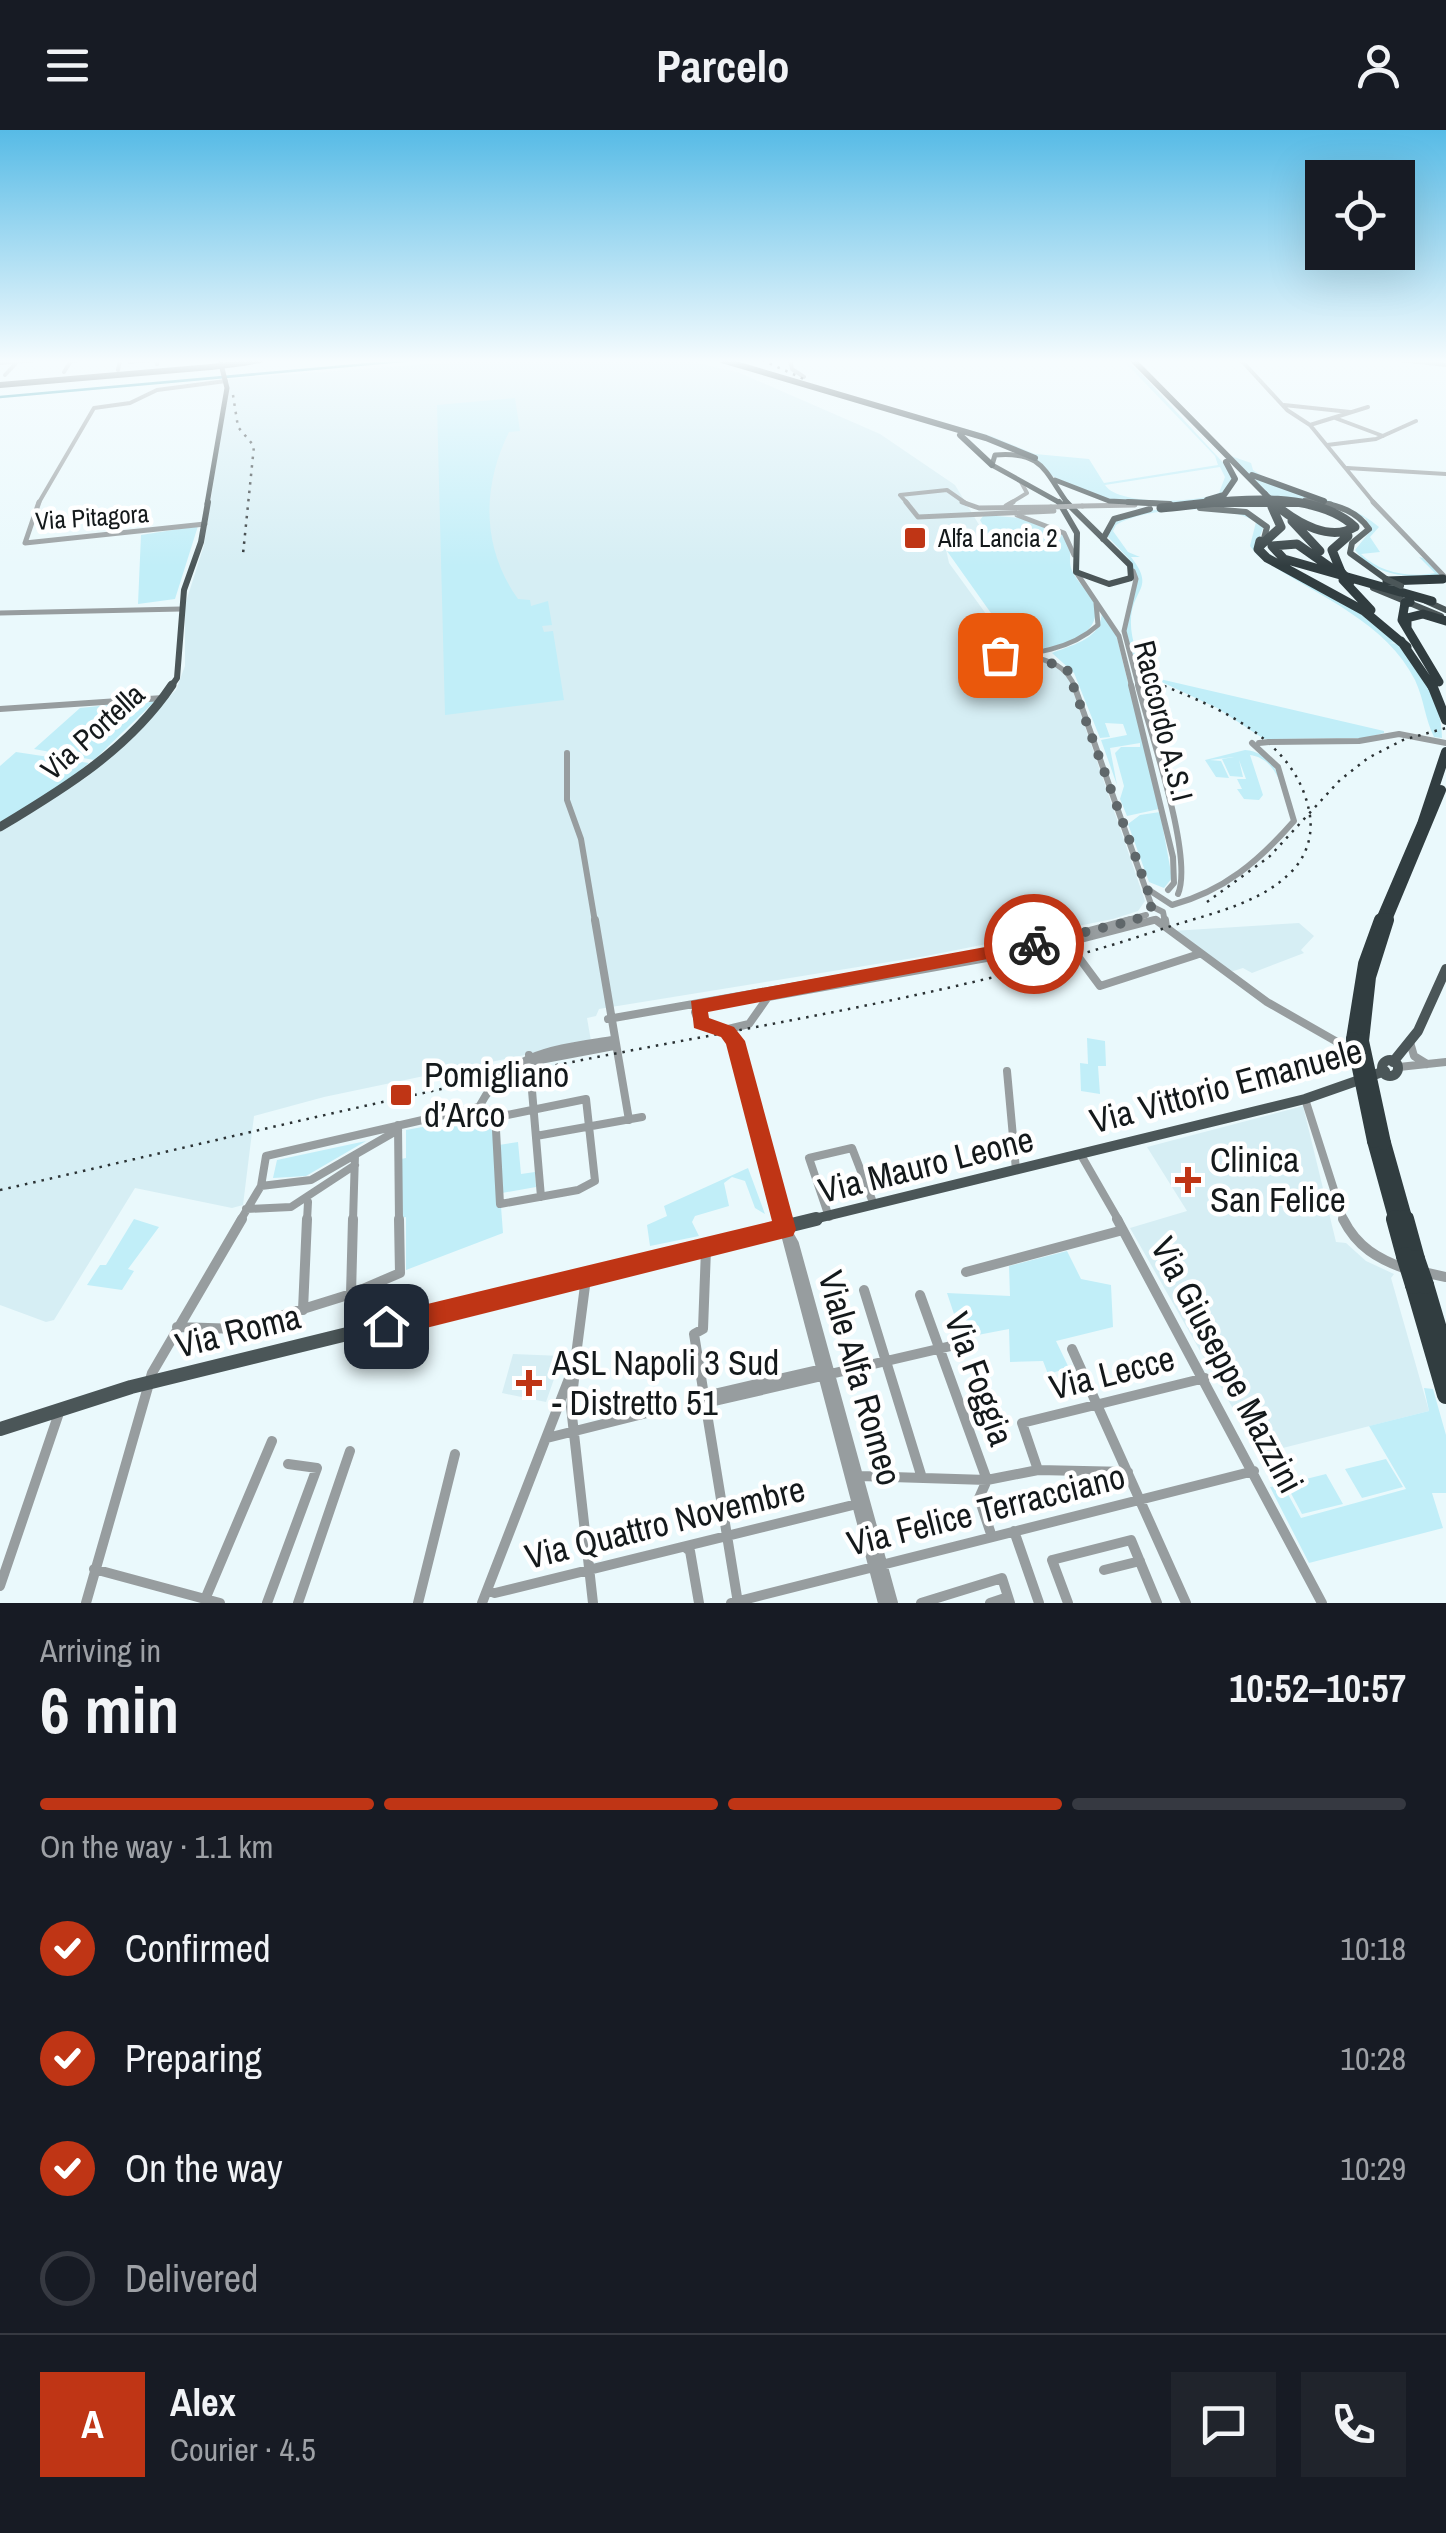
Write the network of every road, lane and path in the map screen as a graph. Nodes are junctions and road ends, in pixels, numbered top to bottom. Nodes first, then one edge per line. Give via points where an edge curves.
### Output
1 (82, 429) edge
2 (216, 429) edge
3 (944, 429) edge
4 (955, 429) edge
5 (1197, 429) edge
6 (1313, 429) edge
7 (1364, 429) edge
8 (1399, 429) edge
9 (1384, 436) junction
10 (1326, 444) junction
11 (1035, 458) junction
12 (1227, 459) junction
13 (992, 465) junction
14 (1346, 468) junction
15 (1446, 474) edge
16 (1012, 476) junction
17 (1050, 476) junction
18 (1276, 505) junction
19 (1161, 506) junction
20 (1342, 508) junction
21 (991, 511) junction
22 (205, 524) junction
23 (1361, 538) junction
24 (1103, 539) junction
25 (1261, 543) junction
26 (1074, 555) junction
27 (1133, 571) junction
28 (1076, 572) junction
29 (1346, 577) junction
30 (1445, 578) edge
31 (1088, 589) junction
32 (1433, 603) junction
33 (1446, 608) edge
34 (181, 610) junction
35 (0, 613) edge
36 (1446, 620) edge
37 (1407, 628) junction
38 (1407, 647) junction
39 (1049, 649) junction
40 (1020, 652) junction
41 (979, 658) dead end
42 (1058, 664) junction
43 (1441, 686) junction
44 (165, 698) junction
45 (1446, 698) edge
46 (0, 709) edge
47 (1446, 720) edge
48 (1446, 743) edge
49 (1446, 752) edge
50 (568, 753) dead end
51 (1446, 777) edge
52 (0, 827) edge
53 (1183, 882) junction
54 (1147, 886) junction
55 (1164, 895) junction
56 (1196, 898) junction
57 (1178, 899) junction
58 (1154, 916) junction
59 (1169, 933) junction
60 (1068, 943) junction
61 (1197, 955) junction
62 (1446, 969) edge
63 (754, 994) junction
64 (702, 1003) junction
65 (679, 1007) junction
66 (760, 1007) junction
67 (696, 1018) junction
68 (608, 1019) junction
69 (740, 1027) junction
70 (723, 1031) junction
71 (1358, 1040) junction
72 (735, 1041) junction
73 (1410, 1042) junction
74 (613, 1043) junction
75 (529, 1058) junction
76 (1442, 1063) edge
77 (1390, 1066) junction
78 (1006, 1071) dead end
79 (1305, 1099) junction
80 (479, 1108) junction
81 (535, 1108) junction
82 (642, 1117) dead end
83 (629, 1120) junction
84 (589, 1126) junction
85 (398, 1128) junction
86 (496, 1130) dead end
87 (536, 1136) junction
88 (1081, 1154) junction
89 (355, 1160) junction
90 (1016, 1171) junction
91 (260, 1186) junction
92 (542, 1197) junction
93 (308, 1201) junction
94 (875, 1206) junction
95 (244, 1212) junction
96 (830, 1218) junction
97 (785, 1229) junction
98 (1123, 1230) junction
99 (706, 1248) junction
100 (966, 1272) dead end
101 (586, 1276) junction
102 (1446, 1277) edge
103 (1419, 1285) junction
104 (864, 1290) dead end
105 (350, 1294) junction
106 (920, 1295) dead end
107 (303, 1310) junction
108 (176, 1327) junction
109 (964, 1343) dead end
110 (939, 1349) junction
111 (1072, 1349) dead end
112 (1446, 1356) edge
113 (886, 1361) junction
114 (575, 1363) junction
115 (825, 1371) junction
116 (1205, 1378) junction
117 (150, 1382) junction
118 (1446, 1395) edge
119 (706, 1399) junction
120 (675, 1406) dead end
121 (1099, 1406) junction
122 (60, 1408) junction
123 (571, 1408) junction
124 (555, 1411) junction
125 (575, 1428) junction
126 (0, 1429) edge
127 (547, 1438) junction
128 (272, 1442) dead end
129 (350, 1451) dead end
130 (455, 1454) dead end
131 (288, 1464) dead end
132 (1038, 1470) junction
133 (1254, 1470) junction
134 (1128, 1472) junction
135 (860, 1476) junction
136 (922, 1478) junction
137 (987, 1480) junction
138 (1140, 1500) junction
139 (857, 1504) junction
140 (1014, 1531) junction
141 (725, 1537) junction
142 (992, 1537) junction
143 (688, 1549) junction
144 (1140, 1561) junction
145 (878, 1565) junction
146 (94, 1569) junction
147 (1104, 1570) dead end
148 (590, 1572) junction
149 (0, 1586) edge
150 (487, 1590) junction
151 (206, 1597) junction
152 (1009, 1600) edge
153 (735, 1602) edge
154 (86, 1603) edge
155 (220, 1603) edge
156 (267, 1603) edge
157 (298, 1603) edge
158 (418, 1603) edge
159 (482, 1603) edge
160 (593, 1603) edge
161 (699, 1603) edge
162 (883, 1603) edge
163 (893, 1603) edge
164 (921, 1603) edge
165 (990, 1603) edge
166 (1039, 1603) edge
167 (1068, 1603) edge
168 (1158, 1603) edge
169 (1186, 1603) edge
170 (1322, 1603) edge

1 - 22 street, Via Pitagora via 33,513 26,543
2 - 22 main road, Via Portella
3 - 13 highway
4 - 11 highway
5 - 12 highway
6 - 10 street
7 - 9 street
8 - 9 street
9 - 10 street
10 - 14 street
11 - 13 main road via 1001,453
11 - 17 main road
12 - 18 highway, bridge
12 - 19 highway via 1235,479 1224,494
12 - 20 highway via 1260,480
13 - 16 main road
14 - 15 street
14 - 30 street
16 - 21 street via 1027,492
16 - 26 main road via 1070,514 1077,534
17 - 19 main road via 1088,496
17 - 24 main road
18 - 19 main road
18 - 19 highway via 1326,532 1354,527 1340,514 1301,504
18 - 20 main road via 1310,500
18 - 25 highway via 1281,527
18 - 29 highway
18 - 29 highway via 1316,504 1354,518 1360,528 1332,550
19 - 21 street, bridge
19 - 24 main road via 1116,516
19 - 25 main road via 1253,514 1266,523
20 - 23 main road via 1368,524
21 - 21 street via 964,504 952,491 900,496 918,517
21 - 26 street via 1055,526 1072,541
22 - 34 main road, Via Portella
23 - 30 main road via 1354,552 1374,568 1409,579
23 - 32 main road, bridge via 1349,549 1352,556
24 - 27 main road
25 - 29 main road via 1283,561
25 - 38 highway via 1266,558 1340,595
26 - 28 main road
27 - 28 main road via 1109,584
27 - 53 street, Raccordo A.S.I via 1124,630 1180,847
28 - 31 street, Raccordo A.S.I
29 - 29 highway via 1284,559 1272,546 1298,544
29 - 30 highway
29 - 32 highway
29 - 36 main road
29 - 38 highway
29 - 43 highway via 1418,652
31 - 39 street via 1098,624 1081,640
31 - 55 street, Raccordo A.S.I via 1118,636 1173,858 1174,882
32 - 33 main road
32 - 37 highway via 1408,603 1400,614
34 - 35 street
34 - 44 main road, Via Portella via 179,672
36 - 37 highway via 1414,614 1406,618
37 - 43 highway
38 - 47 highway via 1432,682
39 - 40 street
39 - 42 street via 1045,654
40 - 41 street
40 - 42 street
42 - 54 street via 1075,684
43 - 45 highway
44 - 46 street
44 - 52 main road, Via Portella via 88,774
48 - 56 street, bridge via 1399,734 1252,743 1278,767 1294,821 1246,872
49 - 71 highway via 1368,948 1358,984
50 - 68 street via 566,800 581,839
51 - 71 highway via 1370,973
53 - 56 street via 1184,892
53 - 57 street
54 - 55 street
54 - 58 street
55 - 57 street
55 - 57 street
55 - 58 street
56 - 57 street
57 - 58 street
58 - 59 street
58 - 59 street
58 - 60 street
58 - 63 street
59 - 61 street
60 - 61 street via 1100,986
60 - 66 street via 802,989 768,997
61 - 77 street via 1323,1038
62 - 73 main road
63 - 64 street
63 - 66 street
64 - 65 street
64 - 67 street
65 - 67 street
65 - 68 street
66 - 69 street
67 - 70 street
68 - 74 street
69 - 70 street
69 - 72 street
70 - 72 street
71 - 103 highway, bridge
72 - 97 street, Viale Alfa Romeo
73 - 76 street via 1418,1060
73 - 77 main road
74 - 75 street
74 - 83 street
75 - 80 street via 502,1069
75 - 81 street
76 - 77 street
77 - 79 main road, Via Vittorio Emanuele
78 - 90 street
79 - 88 main road, Via Vittorio Emanuele
79 - 102 street via 1338,1218 1356,1244 1388,1265
80 - 81 street via 506,1114
80 - 85 street
81 - 84 street via 586,1099
81 - 87 street
82 - 83 street
83 - 84 street
84 - 87 street
84 - 92 street via 594,1181
85 - 89 street
85 - 91 street via 266,1156
85 - 105 street via 402,1269
86 - 92 street via 500,1204
87 - 92 street
88 - 90 main road, Via Mauro Leone
88 - 98 street, Via Giuseppe Mazzini
89 - 91 street via 311,1180
89 - 93 street
89 - 105 street
90 - 94 main road, Via Mauro Leone
91 - 95 street
93 - 95 street via 270,1213
93 - 107 street
94 - 96 main road, Via Mauro Leone
94 - 96 street via 852,1148 809,1158
95 - 108 street
96 - 97 main road, Via Mauro Leone
97 - 99 main road, Via Roma
97 - 115 street, Viale Alfa Romeo
98 - 100 street
98 - 116 street, Via Giuseppe Mazzini
99 - 101 main road, Via Roma
99 - 119 street via 703,1329 694,1334
101 - 114 street
101 - 117 main road, Via Roma
103 - 112 highway
103 - 118 highway
104 - 113 street
105 - 107 street
106 - 110 street, Via Foggia
107 - 108 street via 239,1329
108 - 117 street
109 - 110 street
110 - 113 street
110 - 137 street, Via Foggia
111 - 121 street
113 - 115 street
113 - 136 street
114 - 123 street
114 - 124 street
115 - 119 street
115 - 135 street, Viale Alfa Romeo
115 - 139 street, Viale Alfa Romeo
116 - 121 street, Via Lecce
116 - 133 street, Via Giuseppe Mazzini
117 - 122 main road, Via Roma
117 - 146 street
119 - 141 street
120 - 125 street
121 - 132 street, Via Lecce via 1022,1423
121 - 134 street
122 - 126 main road, Via Roma
122 - 149 street
123 - 124 street
123 - 125 street
124 - 127 street
125 - 127 street
125 - 148 street
127 - 150 street
128 - 151 street
129 - 157 street
130 - 158 street
131 - 156 street via 316,1468
132 - 134 street
132 - 137 street
133 - 138 street, Via Felice Terracciano
133 - 170 street, Via Giuseppe Mazzini
134 - 138 street
135 - 136 street
135 - 145 street, Viale Alfa Romeo
136 - 137 street
137 - 142 street, Via Foggia via 979,1498
138 - 140 street, Via Felice Terracciano
138 - 169 street
139 - 141 street, Via Quattro Novembre
139 - 145 street, Viale Alfa Romeo
140 - 142 street, Via Felice Terracciano
140 - 166 street
141 - 143 street, Via Quattro Novembre
141 - 153 street
142 - 145 street, Via Felice Terracciano
143 - 148 street, Via Quattro Novembre
143 - 161 street
144 - 147 street
144 - 167 street via 1130,1540 1052,1560
144 - 168 street
145 - 153 street, Via Felice Terracciano
145 - 162 street
145 - 163 street, Viale Alfa Romeo
146 - 151 street
146 - 154 street
148 - 150 street, Via Quattro Novembre via 495,1594
148 - 160 street
150 - 159 street
151 - 155 street
152 - 164 street via 1002,1578
152 - 165 street

